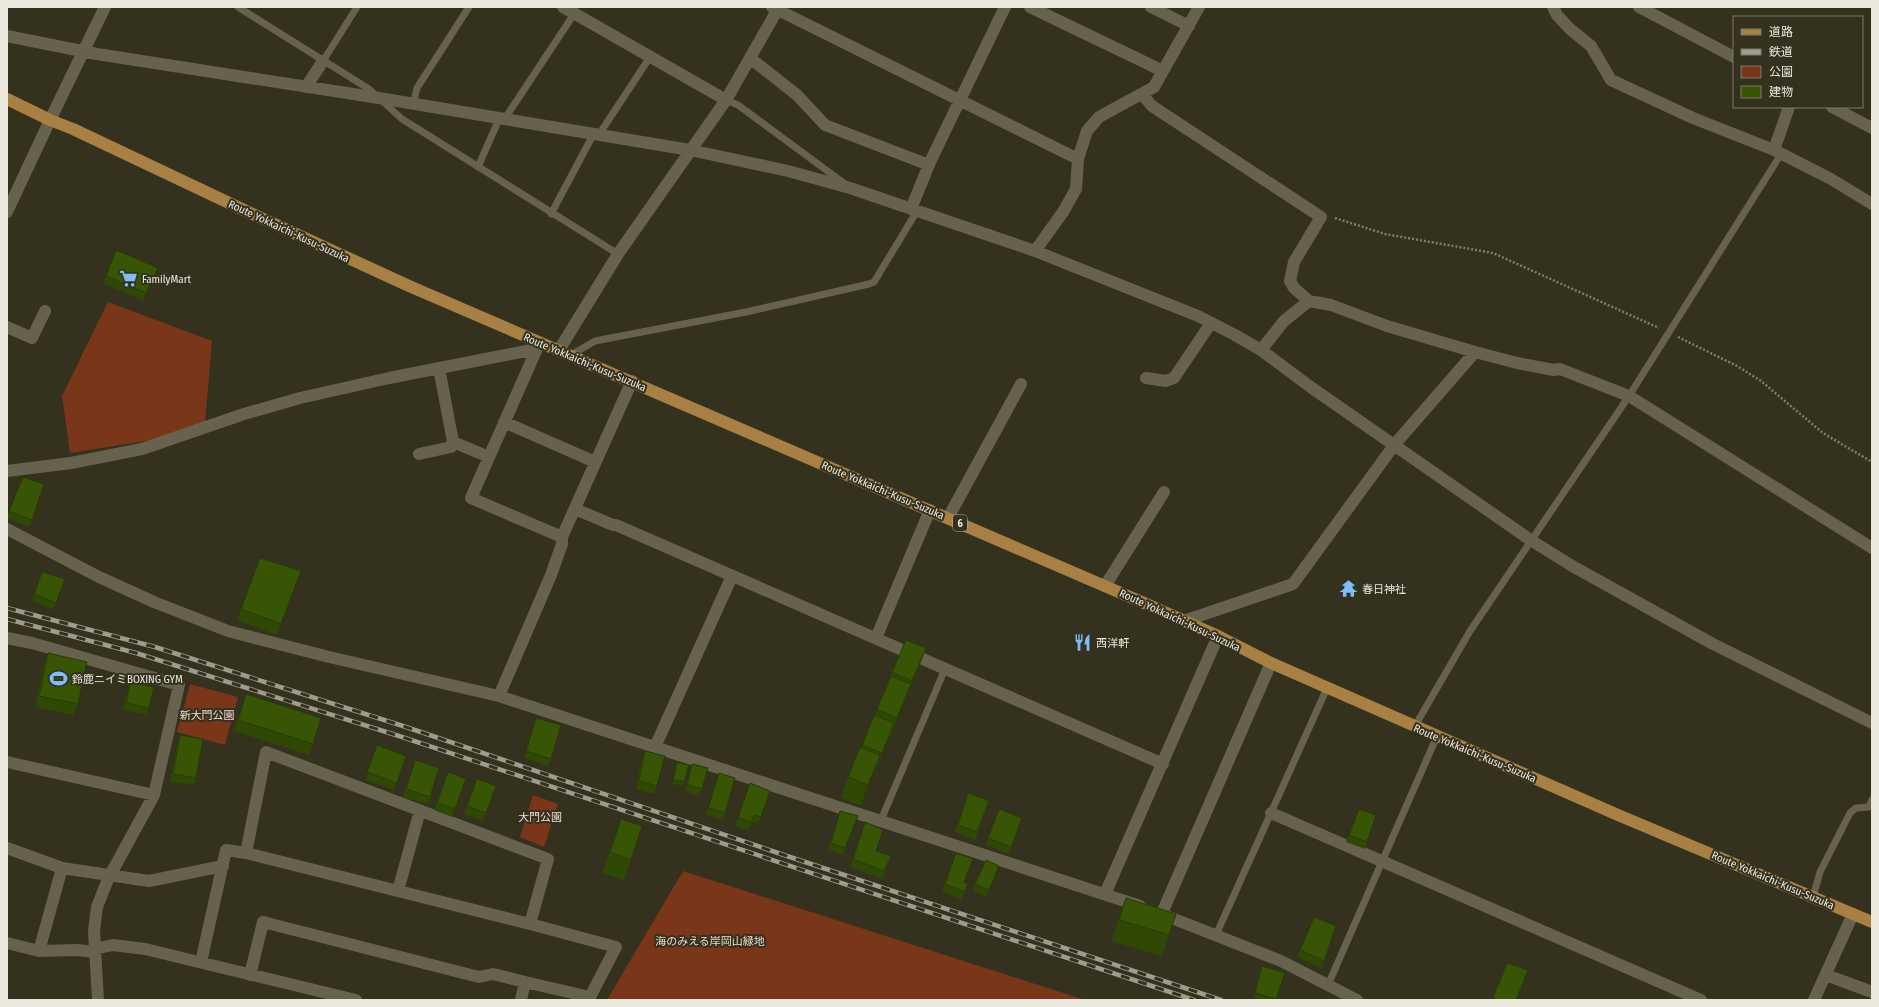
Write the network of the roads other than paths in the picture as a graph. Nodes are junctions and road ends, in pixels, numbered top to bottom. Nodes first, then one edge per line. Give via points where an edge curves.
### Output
1 (105, 7) edge
2 (238, 7) edge
3 (357, 7) edge
4 (470, 7) edge
5 (563, 7) edge
6 (1005, 7) edge
7 (1030, 7) edge
8 (1151, 7) edge
9 (1199, 7) edge
10 (1553, 7) edge
11 (1639, 7) edge
12 (776, 8) edge
13 (248, 10) edge
14 (574, 14) junction
15 (1189, 26) junction
16 (7, 36) edge
17 (84, 50) junction
18 (1733, 56) edge
19 (650, 58) junction
20 (750, 58) junction
21 (323, 61) junction
22 (1162, 71) junction
23 (306, 87) junction
24 (1142, 94) junction
25 (379, 98) junction
26 (7, 99) edge
27 (726, 100) junction
28 (959, 101) junction
29 (413, 104) junction
30 (1789, 108) edge
31 (1834, 108) edge
32 (50, 120) junction
33 (501, 120) junction
34 (1872, 128) edge
35 (595, 136) junction
36 (690, 150) junction
37 (1778, 152) junction
38 (1078, 159) junction
39 (929, 165) junction
40 (478, 167) junction
41 (850, 188) junction
42 (1872, 204) edge
43 (914, 210) junction
44 (7, 212) edge
45 (551, 214) junction
46 (1035, 251) junction
47 (618, 254) junction
48 (1309, 301) junction
49 (45, 311) dead end
50 (1211, 322) junction
51 (7, 327) edge
52 (538, 346) junction
53 (559, 350) junction
54 (1261, 350) junction
55 (1475, 352) junction
56 (571, 355) junction
57 (439, 368) junction
58 (1146, 378) dead end
59 (632, 381) junction
60 (1021, 384) dead end
61 (1630, 396) junction
62 (504, 422) junction
63 (454, 442) junction
64 (1395, 444) junction
65 (419, 454) dead end
66 (489, 457) junction
67 (595, 462) junction
68 (7, 471) edge
69 (1164, 492) dead end
70 (575, 508) junction
71 (930, 510) junction
72 (948, 518) junction
73 (7, 529) edge
74 (562, 537) junction
75 (1532, 541) junction
76 (1872, 548) edge
77 (732, 576) junction
78 (1104, 586) junction
79 (1184, 621) junction
80 (1218, 636) junction
81 (7, 638) edge
82 (876, 638) junction
83 (1271, 663) junction
84 (945, 669) junction
85 (1327, 688) junction
86 (499, 696) junction
87 (1872, 723) edge
88 (1415, 726) junction
89 (1437, 736) junction
90 (655, 747) junction
91 (7, 762) edge
92 (1163, 764) junction
93 (154, 795) junction
94 (1872, 800) edge
95 (420, 810) junction
96 (1271, 813) junction
97 (881, 820) junction
98 (7, 848) edge
99 (246, 854) junction
100 (1382, 861) junction
101 (223, 866) junction
102 (62, 868) junction
103 (110, 875) junction
104 (398, 891) junction
105 (1105, 894) junction
106 (1813, 897) junction
107 (1162, 913) junction
108 (1853, 914) junction
109 (1872, 922) edge
110 (530, 924) junction
111 (1216, 935) junction
112 (7, 943) edge
113 (38, 950) junction
114 (94, 950) junction
115 (201, 962) junction
116 (250, 975) junction
117 (1826, 975) junction
118 (525, 982) junction
119 (1328, 985) junction
120 (1872, 992) edge
121 (98, 1000) edge
122 (356, 1000) edge
123 (521, 1000) edge
124 (1357, 1000) edge
125 (1701, 1000) edge
126 (1814, 1000) edge

1 - 17 street
2 - 13 lane
3 - 21 lane
4 - 29 lane via 417,88
5 - 14 street
6 - 28 street
7 - 22 street
8 - 15 street
9 - 15 street
10 - 37 street via 1570,29 1591,46 1610,80 1693,118
11 - 18 street
12 - 20 street
12 - 28 street
13 - 21 lane
14 - 19 street
14 - 33 lane
15 - 22 street
16 - 17 street
17 - 23 street
17 - 32 street
19 - 27 street
19 - 35 lane
20 - 27 street
20 - 39 street via 797,95 825,125
21 - 23 street
21 - 25 lane
22 - 24 street via 1154,87
23 - 25 street
24 - 38 street via 1099,117 1087,131
24 - 48 street via 1152,106 1321,217 1294,262 1290,281
25 - 29 street
25 - 40 lane via 402,119
26 - 32 main road, Route Yokkaichi-Kusu-Suzuka / 6
27 - 36 street
27 - 41 lane via 738,105
28 - 38 street
28 - 39 street
29 - 33 street
30 - 37 street
31 - 34 street
32 - 44 street
32 - 52 main road, Route Yokkaichi-Kusu-Suzuka / 6
33 - 35 street
33 - 40 lane
35 - 36 street
35 - 45 lane
36 - 41 street via 788,171
36 - 47 street
37 - 42 street via 1831,179
37 - 61 lane
38 - 46 street via 1076,189
39 - 43 street
40 - 45 lane
41 - 43 street
43 - 46 street
43 - 56 lane via 874,282 746,312 594,341
45 - 47 lane
46 - 50 street
47 - 53 street
48 - 54 street via 1284,321
48 - 55 street via 1331,305 1387,326
49 - 51 street via 32,338
50 - 54 street
50 - 58 street via 1174,378 1166,381
52 - 53 main road, Route Yokkaichi-Kusu-Suzuka / 6
52 - 57 street
52 - 62 street
53 - 56 main road, Route Yokkaichi-Kusu-Suzuka / 6
54 - 64 street
55 - 61 street via 1517,363 1560,369
55 - 64 street
56 - 59 main road, Route Yokkaichi-Kusu-Suzuka / 6
57 - 63 street
57 - 68 street via 300,398 142,449 71,463
59 - 67 street
59 - 71 main road, Route Yokkaichi-Kusu-Suzuka / 6
60 - 72 street
61 - 75 lane
61 - 76 street
62 - 66 street
62 - 67 street
63 - 65 street via 451,447
63 - 66 street
64 - 75 street
64 - 79 street via 1293,584
66 - 74 street via 471,498
67 - 70 street
69 - 78 street
70 - 74 street
70 - 77 street
71 - 72 main road, Route Yokkaichi-Kusu-Suzuka / 6
71 - 82 street
72 - 78 main road, Route Yokkaichi-Kusu-Suzuka / 6
73 - 86 street via 99,577 228,631
74 - 86 street via 551,575
75 - 87 street via 1713,644
75 - 88 lane via 1470,631
77 - 82 street
77 - 90 street
78 - 79 main road, Route Yokkaichi-Kusu-Suzuka / 6
79 - 80 main road, Route Yokkaichi-Kusu-Suzuka / 6
80 - 83 main road, Route Yokkaichi-Kusu-Suzuka / 6
80 - 92 street
81 - 93 street via 179,685
82 - 84 street
83 - 85 main road, Route Yokkaichi-Kusu-Suzuka / 6
83 - 107 street
84 - 92 street
84 - 97 lane
85 - 88 main road, Route Yokkaichi-Kusu-Suzuka / 6
85 - 96 lane
86 - 90 street
88 - 89 main road, Route Yokkaichi-Kusu-Suzuka / 6
89 - 100 lane
89 - 106 main road, Route Yokkaichi-Kusu-Suzuka / 6
90 - 97 street
91 - 93 street
92 - 105 street
93 - 103 street
94 - 106 lane via 1869,807 1856,808 1850,813 1820,872
95 - 99 street via 266,752
95 - 104 street
95 - 110 street via 548,859
96 - 100 street
96 - 111 lane
97 - 105 street
98 - 102 street
99 - 101 street via 226,850
99 - 104 street
100 - 119 lane
100 - 125 street
101 - 103 street via 149,881
101 - 115 street
102 - 103 street
102 - 113 street
103 - 114 street via 97,907
104 - 110 street
105 - 107 street
106 - 108 main road, Route Yokkaichi-Kusu-Suzuka / 6
107 - 111 street
108 - 109 main road, Route Yokkaichi-Kusu-Suzuka / 6
108 - 117 street
110 - 118 street via 616,947 590,997
111 - 119 street via 1281,961
112 - 113 street
113 - 114 street
114 - 115 street via 113,945 145,949
114 - 121 street
115 - 116 street
116 - 118 street via 263,922 479,977 493,974
116 - 122 street
117 - 120 street
117 - 126 street
118 - 123 street
119 - 124 street

